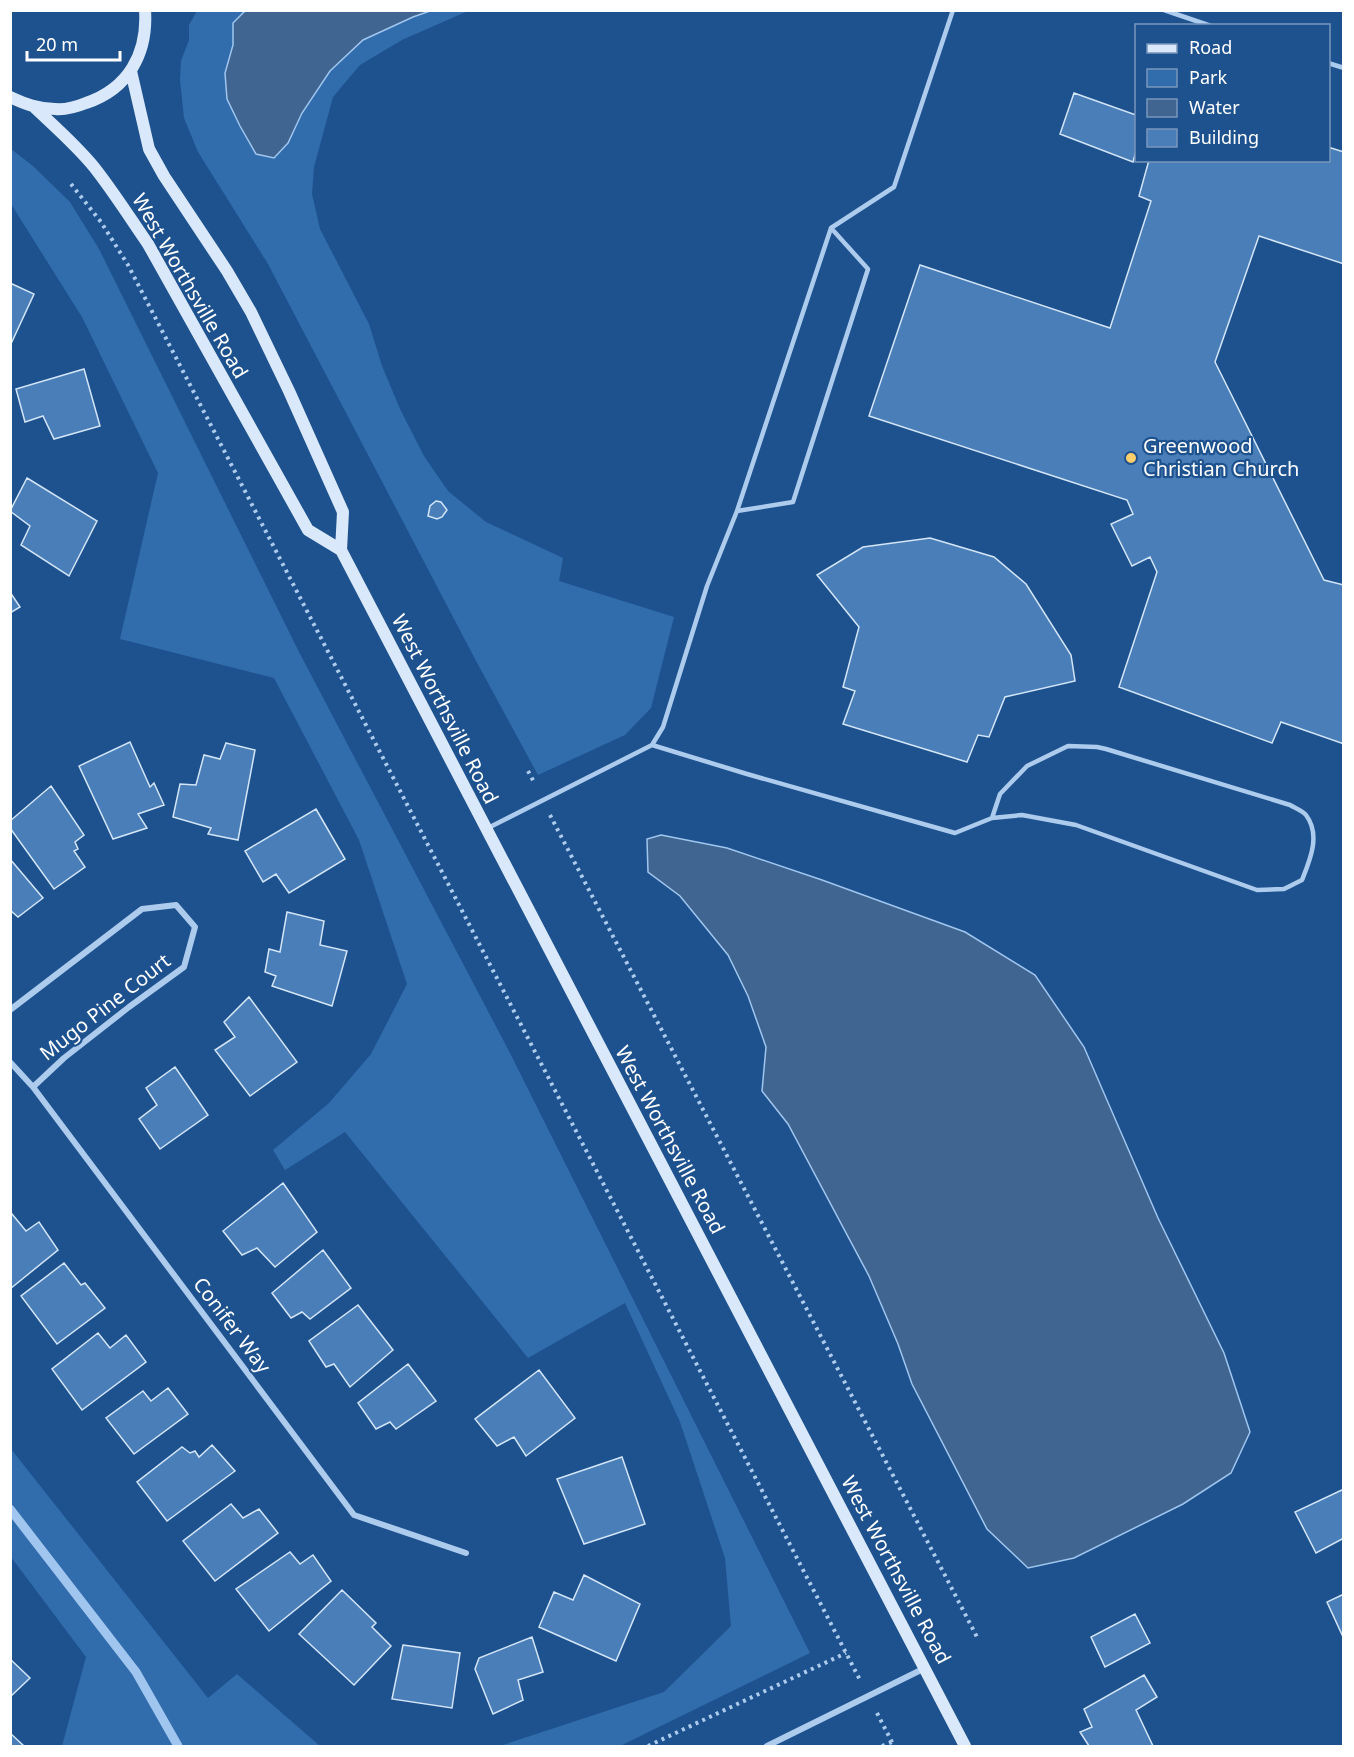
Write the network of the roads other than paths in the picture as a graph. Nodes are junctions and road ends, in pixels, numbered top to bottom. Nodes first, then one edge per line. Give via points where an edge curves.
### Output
1 (953, 10) edge
2 (1164, 10) edge
3 (146, 11) edge
4 (1204, 24) edge
5 (130, 71) junction
6 (10, 97) edge
7 (34, 107) junction
8 (831, 228) junction
9 (737, 511) junction
10 (341, 550) junction
11 (652, 745) junction
12 (993, 818) junction
13 (485, 829) junction
14 (10, 1010) edge
15 (10, 1062) edge
16 (33, 1087) junction
17 (466, 1553) dead end
18 (925, 1668) junction
19 (767, 1746) edge
20 (965, 1746) edge

1 - 8 lane via 894,187
2 - 4 lane
3 - 5 main road via 144,37
5 - 7 main road via 118,87 99,99 57,110
5 - 10 main road, West Worthsville Road via 148,149 251,312 343,512
6 - 7 main road
7 - 10 main road, West Worthsville Road via 86,158 120,203 148,244 308,530
8 - 9 lane
8 - 9 lane via 868,269 793,502
9 - 11 lane via 707,586 663,727
10 - 13 main road, West Worthsville Road
11 - 12 lane via 955,833
11 - 13 lane
12 - 12 lane via 1000,794 1027,766 1068,746 1097,747 1290,805 1306,814 1314,833 1302,880 1284,889 1257,890 1076,825 1022,815
13 - 18 main road, West Worthsville Road
14 - 16 street, Mugo Pine Court via 142,909 176,905 195,927 184,967 83,1043
15 - 16 street, Conifer Way
16 - 17 street, Conifer Way via 354,1515
18 - 19 street
18 - 20 main road, West Worthsville Road

